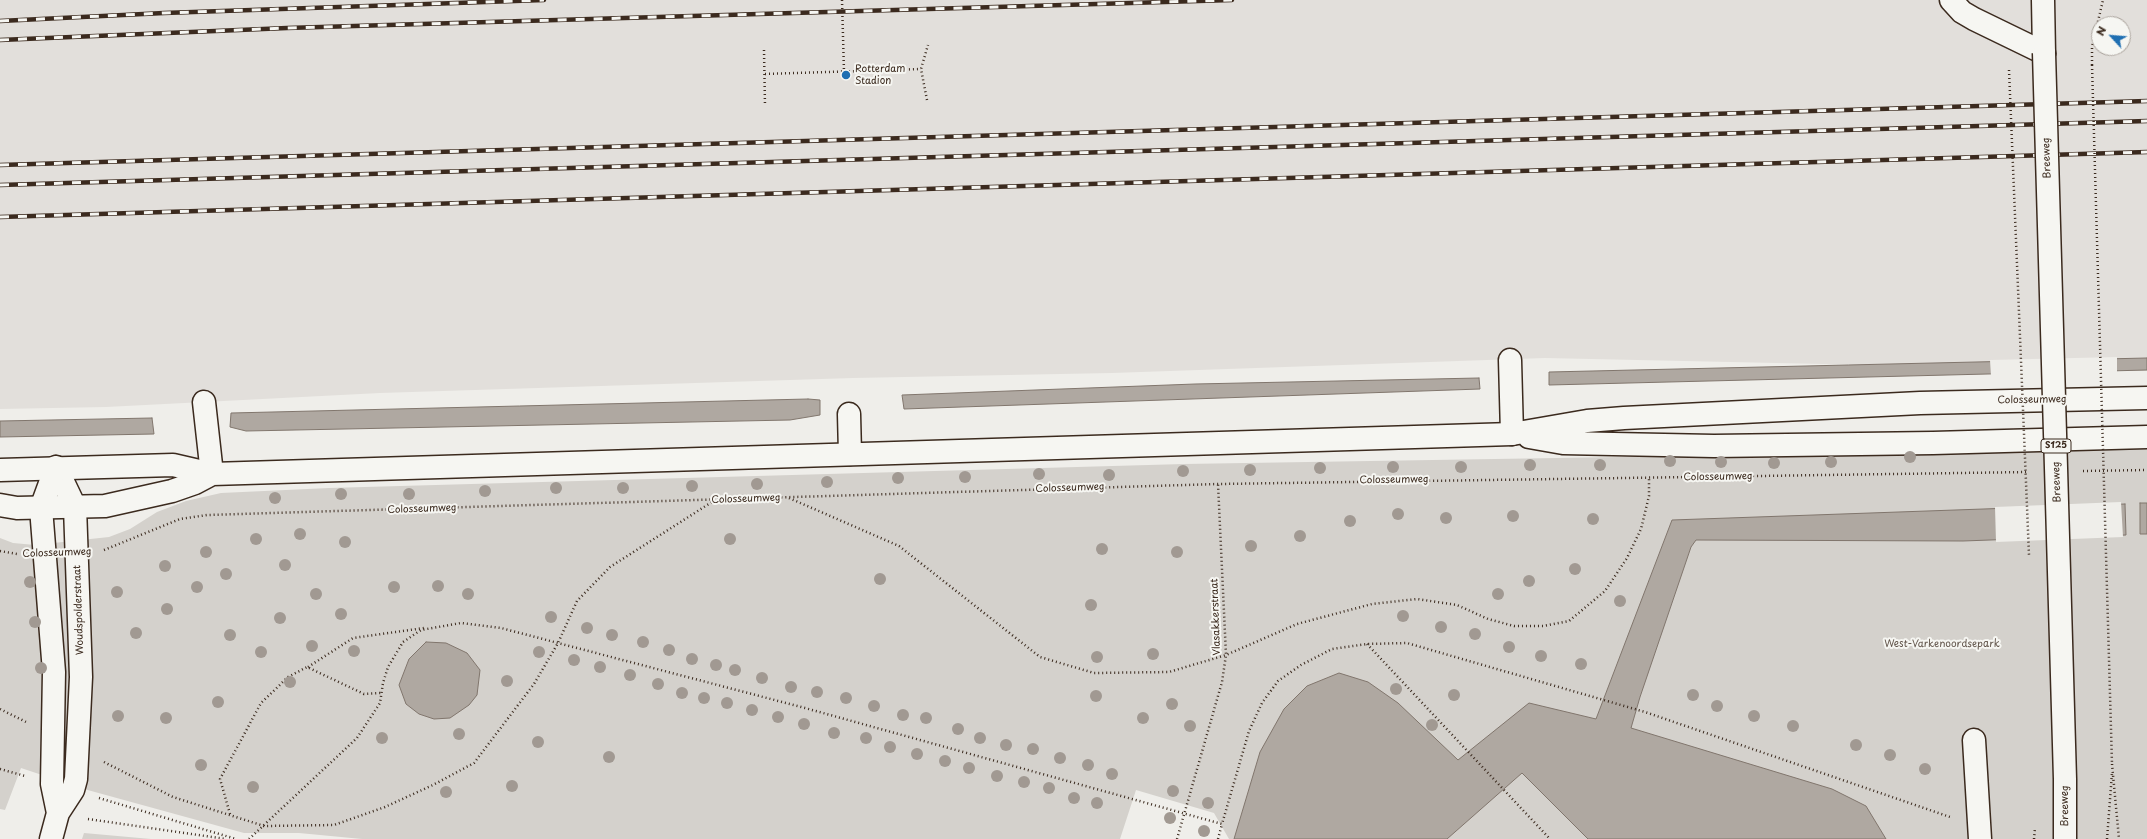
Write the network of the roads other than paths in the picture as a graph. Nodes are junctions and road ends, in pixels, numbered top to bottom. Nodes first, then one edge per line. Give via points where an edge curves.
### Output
1 (1951, 0) edge
2 (2043, 0) edge
3 (2044, 53) junction
4 (1510, 360) dead end
5 (2147, 398) edge
6 (204, 402) dead end
7 (849, 414) dead end
8 (1512, 434) junction
9 (2147, 437) edge
10 (850, 454) junction
11 (56, 467) junction
12 (0, 470) edge
13 (212, 474) junction
14 (0, 505) edge
15 (75, 507) junction
16 (41, 508) junction
17 (1974, 740) dead end
18 (58, 813) junction
19 (1980, 833) edge
20 (51, 839) edge
21 (2065, 839) edge

1 - 3 main road via 1962,12 1974,19
2 - 3 main road, S125
3 - 21 main road, Breeweg / S125, bridge
4 - 8 main road
5 - 8 main road, Colosseumweg via 1920,403 1624,418 1588,421
6 - 13 main road
7 - 10 main road
8 - 9 main road, Colosseumweg via 1563,443 1714,446
8 - 10 main road, Colosseumweg
10 - 13 main road, Colosseumweg
11 - 12 main road, Colosseumweg
11 - 13 main road, Colosseumweg via 173,465
11 - 15 main road, Woudspolderstraat
11 - 16 main road, Woudspolderstraat
13 - 15 main road, Colosseumweg via 195,484 172,491 105,506
14 - 16 main road, Colosseumweg
15 - 16 main road, Colosseumweg
15 - 18 main road, Woudspolderstraat via 82,676 76,780
16 - 18 main road, Woudspolderstraat via 54,672 52,784
17 - 19 main road
18 - 20 main road, Woudspolderstraat

